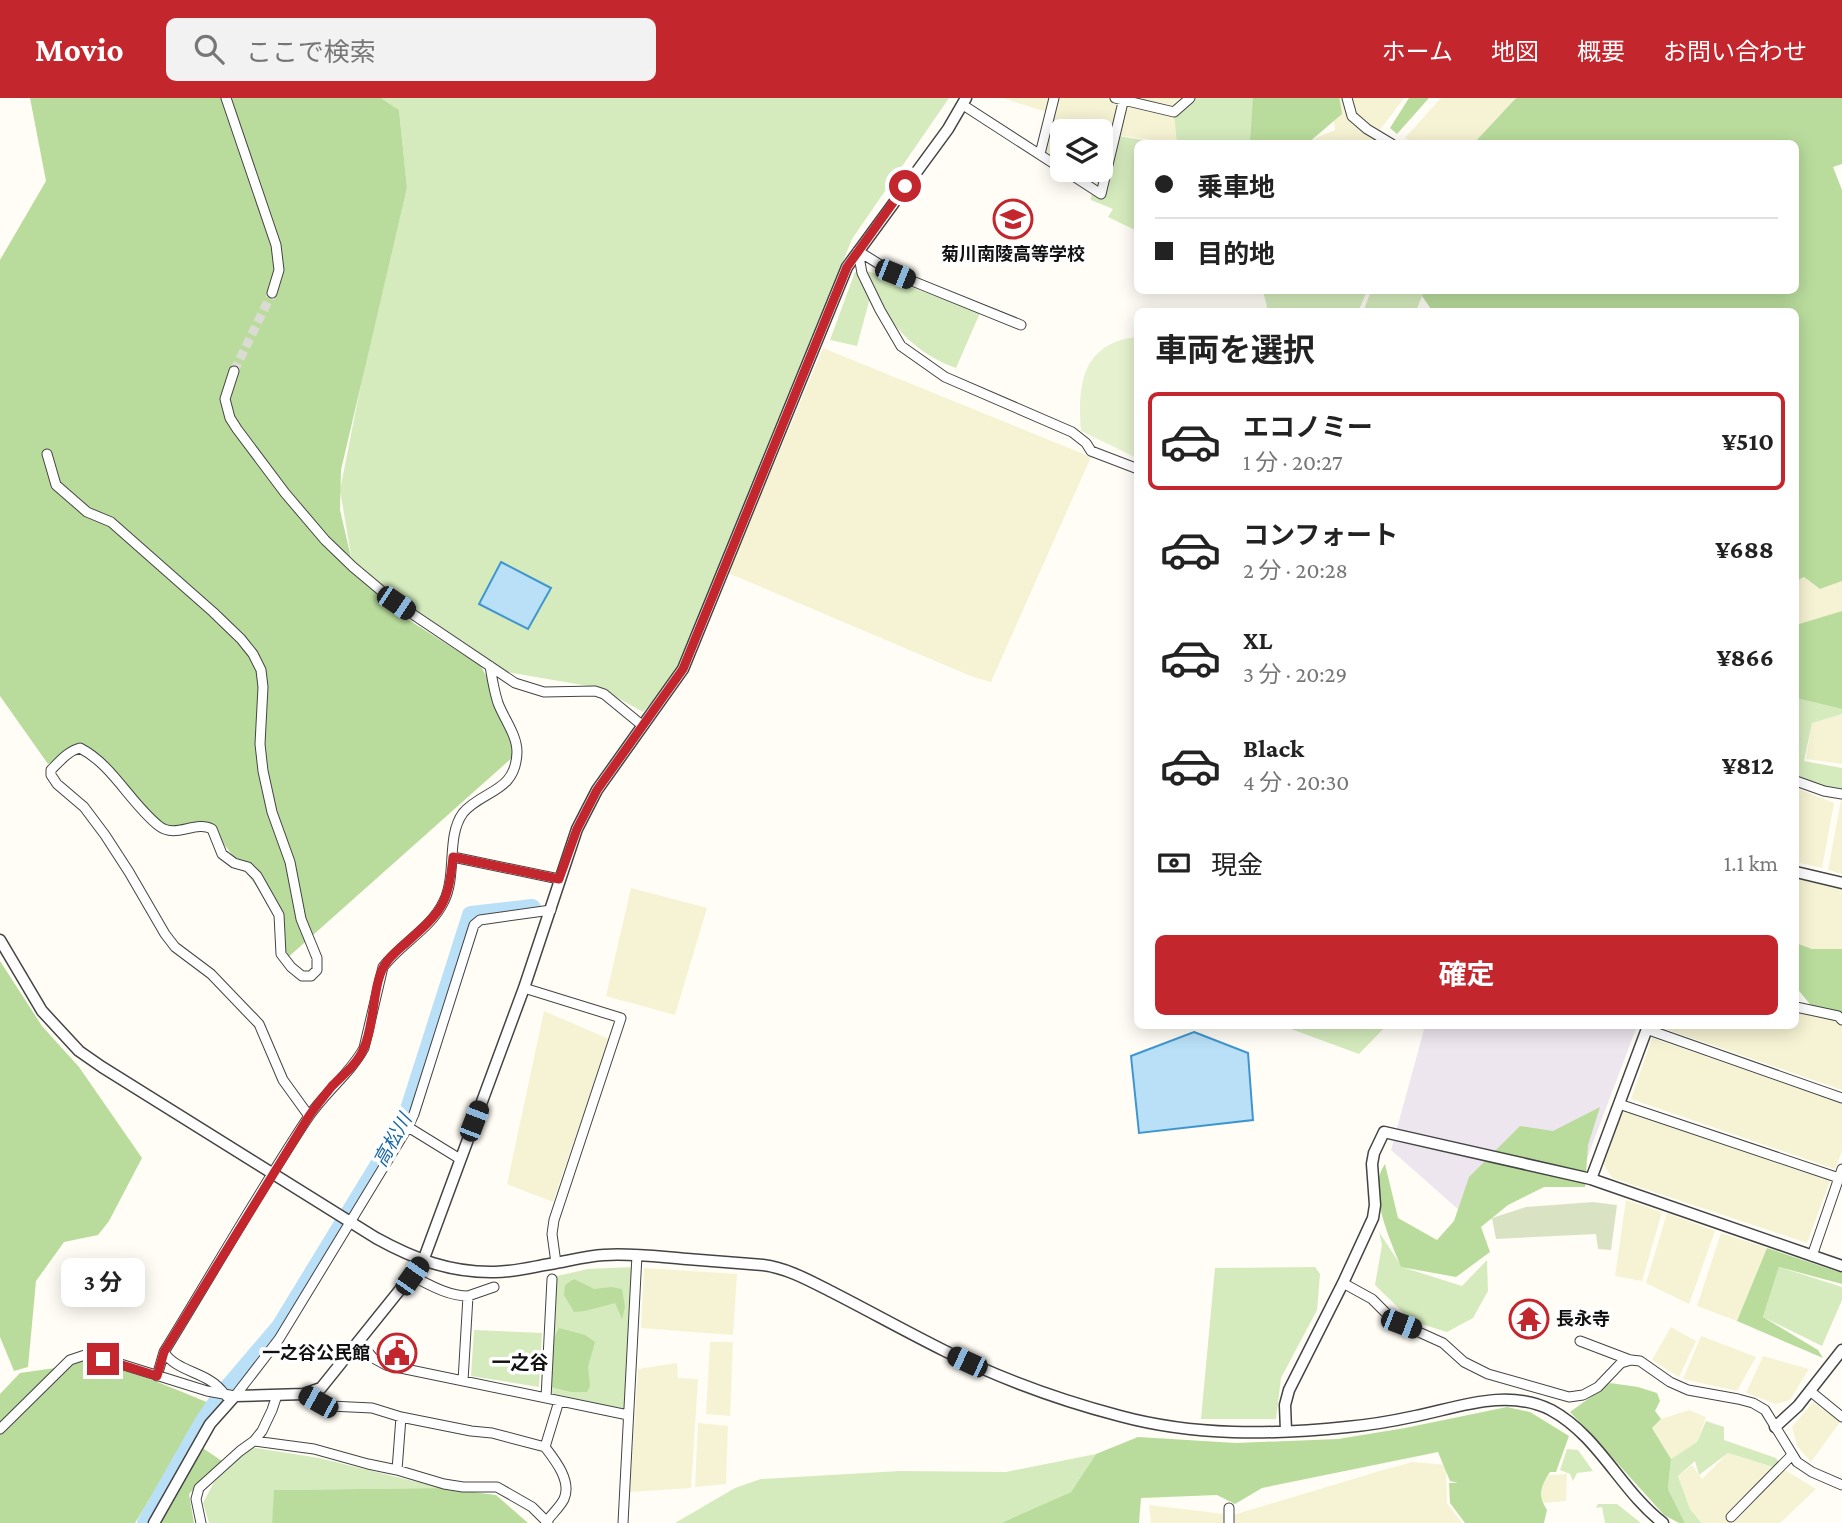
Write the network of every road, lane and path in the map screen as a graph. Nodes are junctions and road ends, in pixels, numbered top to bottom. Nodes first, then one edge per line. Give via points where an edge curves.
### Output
1 (226, 98) edge
2 (1054, 98) edge
3 (1190, 98) edge
4 (1347, 98) edge
5 (1121, 99) edge
6 (964, 101) edge
7 (1113, 137) edge
8 (1385, 140) edge
9 (1040, 154) junction
10 (1050, 161) edge
11 (1083, 182) edge
12 (1104, 182) edge
13 (858, 251) junction
14 (272, 293) tunnel mouth
15 (1021, 325) dead end
16 (234, 371) tunnel mouth
17 (47, 454) dead end
18 (1134, 467) edge
19 (490, 667) junction
20 (643, 726) junction
21 (1799, 782) edge
22 (1842, 794) edge
23 (453, 857) junction
24 (1799, 873) edge
25 (559, 879) junction
26 (1842, 883) edge
27 (551, 910) junction
28 (0, 940) edge
29 (524, 988) junction
30 (1799, 1008) edge
31 (1842, 1020) edge
32 (1646, 1029) edge
33 (1652, 1029) edge
34 (1842, 1098) edge
35 (1619, 1104) junction
36 (309, 1116) junction
37 (408, 1127) junction
38 (460, 1159) junction
39 (272, 1173) junction
40 (1840, 1174) edge
41 (1591, 1179) junction
42 (346, 1220) junction
43 (637, 1255) junction
44 (1812, 1256) junction
45 (423, 1261) junction
46 (556, 1263) junction
47 (1842, 1266) edge
48 (412, 1276) junction
49 (552, 1279) dead end
50 (1343, 1283) junction
51 (494, 1287) dead end
52 (468, 1296) junction
53 (360, 1342) junction
54 (1580, 1342) dead end
55 (1842, 1350) edge
56 (164, 1352) junction
57 (1631, 1360) junction
58 (157, 1376) junction
59 (463, 1381) junction
60 (1810, 1391) junction
61 (304, 1394) junction
62 (277, 1395) junction
63 (230, 1396) junction
64 (546, 1398) junction
65 (559, 1401) junction
66 (628, 1415) junction
67 (401, 1417) junction
68 (1842, 1417) edge
69 (1775, 1427) junction
70 (0, 1429) edge
71 (1286, 1431) junction
72 (254, 1441) junction
73 (545, 1447) junction
74 (1792, 1455) junction
75 (397, 1470) junction
76 (1842, 1485) edge
77 (1229, 1508) dead end
78 (1731, 1517) dead end
79 (547, 1522) edge
80 (154, 1523) edge
81 (201, 1523) edge
82 (623, 1523) edge
83 (1229, 1523) edge
84 (1662, 1523) edge

1 - 14 street via 276,244 279,270
2 - 9 street
3 - 5 street via 1174,112
4 - 8 street via 1352,116
5 - 7 street
6 - 9 street
6 - 13 street
9 - 10 street
11 - 12 street via 1101,194
13 - 15 street via 895,274
13 - 18 street via 862,273 901,346 945,377 1072,432 1091,450
13 - 20 street via 832,300 683,669
16 - 19 street via 225,399 230,418 325,540 396,603
17 - 36 street via 56,485 87,512 111,522 213,612 241,639 261,670 262,771 290,862 301,919 317,958 317,970 311,976 302,976 281,954 279,915 257,876 222,854 212,829 205,825 173,832 161,828 101,762 80,748 72,750 51,775 105,835 164,934 259,1024 284,1080
19 - 20 street via 515,683 544,692 604,694
19 - 23 street via 498,703 516,742 515,764 501,788 459,819
20 - 25 street via 586,809
21 - 22 street
23 - 25 street
23 - 36 street via 440,911 383,967 358,1060
24 - 26 street
25 - 27 street
27 - 29 street
27 - 37 street via 480,920 474,925
28 - 39 street via 43,1011 79,1051
29 - 38 street
29 - 46 street via 621,1018 554,1220
30 - 31 street
32 - 35 street
33 - 34 street
35 - 40 street
35 - 41 street
36 - 39 street
37 - 38 street
37 - 42 street
38 - 45 street
39 - 42 street
39 - 56 street
40 - 44 street
41 - 44 street
41 - 50 street via 1384,1132 1372,1164 1373,1218
42 - 45 street
42 - 63 street via 279,1339
43 - 46 street
43 - 66 street
43 - 71 street via 769,1266 811,1282 990,1373 1121,1416 1199,1431
44 - 47 street
45 - 46 street via 498,1272
45 - 48 street
48 - 52 street via 442,1291
48 - 53 street
49 - 64 street
50 - 57 street via 1372,1299 1401,1324 1443,1343 1464,1362 1488,1374 1569,1397 1598,1387 1621,1363
50 - 71 street via 1289,1390
51 - 52 street
52 - 59 street
53 - 59 street via 386,1365
53 - 61 street via 321,1388
54 - 57 street
55 - 60 street
56 - 58 street
56 - 63 street
57 - 69 street via 1688,1390 1753,1403 1765,1410
58 - 63 street
58 - 70 street via 95,1356 76,1357
59 - 64 street
60 - 68 street
60 - 69 street
61 - 62 street
61 - 67 street via 330,1406 372,1408
62 - 63 street
62 - 72 street
63 - 80 street
64 - 65 street
65 - 66 street
65 - 73 street
66 - 82 street
67 - 73 street
67 - 75 street
69 - 74 street
71 - 84 street via 1378,1424 1500,1399 1527,1402 1548,1409 1581,1432
72 - 75 street via 314,1449
72 - 81 street via 199,1488 196,1499
73 - 79 street via 566,1484 565,1498
74 - 76 street via 1812,1472
74 - 78 street
75 - 79 street via 444,1484 497,1487 532,1507
77 - 83 street

